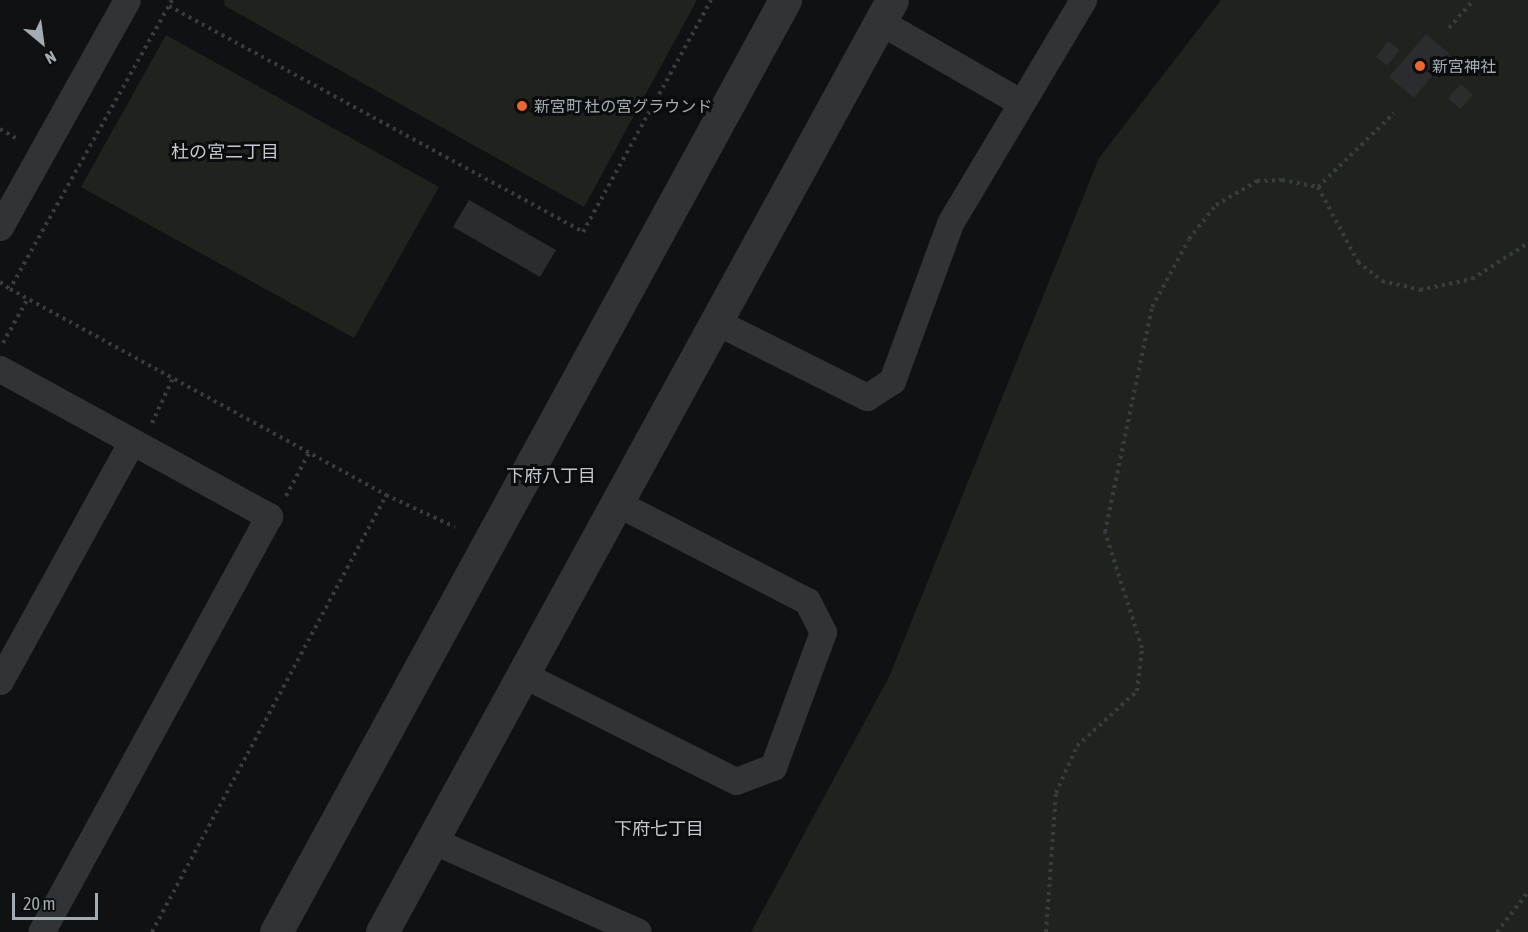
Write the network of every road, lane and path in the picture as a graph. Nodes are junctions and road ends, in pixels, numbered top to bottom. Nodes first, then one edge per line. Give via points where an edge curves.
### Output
1 (127, 0) edge
2 (172, 0) edge
3 (711, 0) edge
4 (784, 0) edge
5 (1083, 0) edge
6 (1473, 0) edge
7 (169, 6) junction
8 (886, 10) edge
9 (1449, 28) dead end
10 (1020, 102) junction
11 (1394, 113) dead end
12 (1318, 187) junction
13 (0, 227) edge
14 (1528, 243) edge
15 (0, 282) edge
16 (10, 289) junction
17 (28, 298) junction
18 (715, 321) junction
19 (0, 349) edge
20 (0, 369) edge
21 (173, 378) junction
22 (135, 445) junction
23 (309, 453) junction
24 (386, 495) junction
25 (615, 502) junction
26 (269, 516) junction
27 (455, 527) dead end
28 (522, 674) junction
29 (0, 681) edge
30 (434, 841) junction
31 (1528, 892) edge
32 (41, 932) edge
33 (152, 932) edge
34 (276, 932) edge
35 (382, 932) edge
36 (638, 932) edge
37 (1046, 932) edge
38 (1497, 932) edge

1 - 13 street
2 - 7 path
3 - 7 path via 583,232
4 - 34 street
5 - 10 street
6 - 9 path
7 - 16 path
8 - 10 street
8 - 18 street
10 - 18 street via 950,223 892,381 867,397
11 - 12 path
12 - 14 path via 1359,262 1382,281 1420,290 1472,279
12 - 37 path via 1257,182 1216,205 1189,238 1152,307 1106,532 1142,648 1137,691 1077,746 1056,793
15 - 16 path
16 - 17 path
17 - 19 path
17 - 21 path
18 - 25 street
20 - 22 street
21 - 22 path
21 - 23 path
22 - 26 street
22 - 29 street
23 - 24 path
23 - 26 path via 278,511
24 - 27 path
24 - 33 path
25 - 28 street
25 - 28 street via 807,601 823,632 773,767 736,781
26 - 32 street
28 - 30 street
30 - 35 street
30 - 36 street
31 - 38 path

